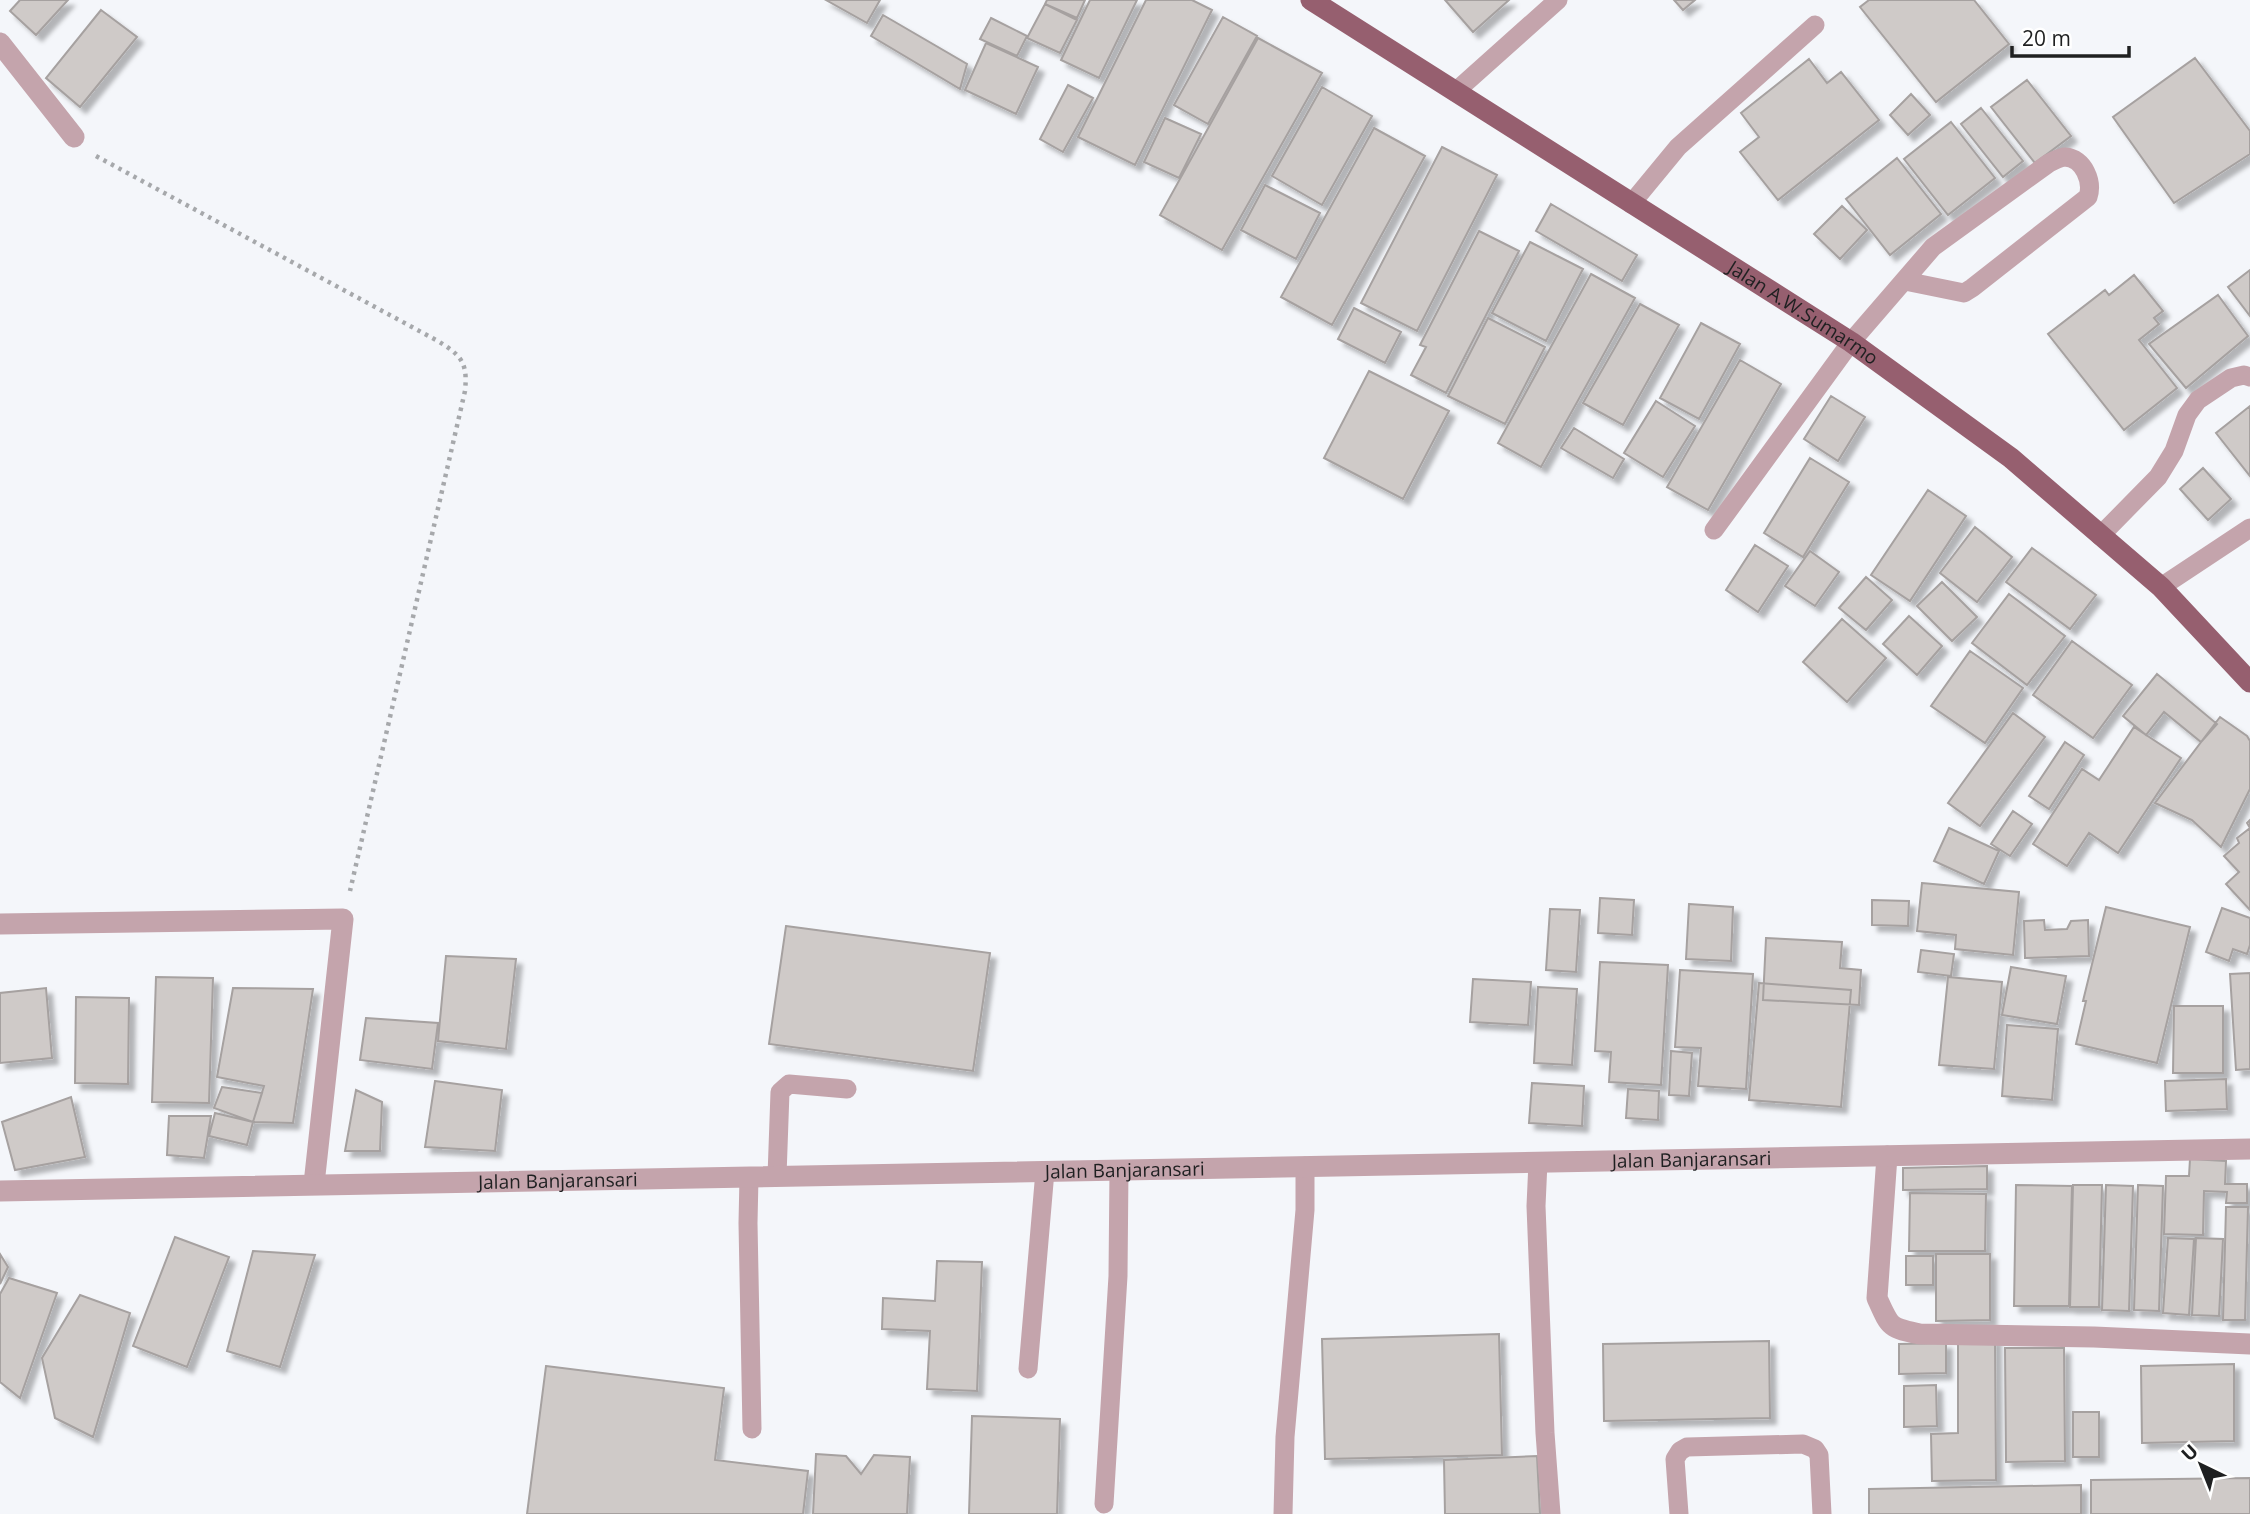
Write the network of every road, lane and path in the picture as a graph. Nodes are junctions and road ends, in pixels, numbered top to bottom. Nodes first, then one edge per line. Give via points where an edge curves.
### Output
1 (1311, 0) edge
2 (1558, 0) edge
3 (1815, 25) dead end
4 (0, 43) edge
5 (1455, 92) junction
6 (74, 137) joint
7 (1631, 204) junction
8 (1905, 281) junction
9 (1851, 342) junction
10 (2250, 377) edge
11 (2250, 528) edge
12 (1714, 530) dead end
13 (2100, 536) junction
14 (2161, 587) junction
15 (2250, 682) edge
16 (343, 919) junction
17 (0, 924) edge
18 (847, 1089) dead end
19 (2250, 1149) edge
20 (1887, 1156) junction
21 (1538, 1162) junction
22 (1305, 1166) junction
23 (1119, 1170) junction
24 (1045, 1171) junction
25 (777, 1176) junction
26 (749, 1177) junction
27 (314, 1184) junction
28 (0, 1191) edge
29 (2250, 1344) edge
30 (1028, 1369) dead end
31 (752, 1429) dead end
32 (1104, 1504) dead end
33 (1283, 1514) edge
34 (1551, 1514) edge
35 (1679, 1514) edge
36 (1822, 1514) edge

1 - 5 main road, Jalan A.W.Sumarmo
2 - 5 lane
3 - 7 lane via 1678,146
4 - 6 street
5 - 7 main road, Jalan A.W.Sumarmo
6 - 16 path via 95,155 436,340 467,373
7 - 9 main road, Jalan A.W.Sumarmo
8 - 8 lane via 1933,247 2049,163 2063,157 2083,168 2090,180 2088,197 1972,288 1964,293
8 - 9 lane
9 - 12 lane
9 - 13 main road, Jalan A.W.Sumarmo via 2011,458
10 - 13 lane via 2231,378 2198,400 2158,477
11 - 14 lane
13 - 14 main road, Jalan A.W.Sumarmo
14 - 15 main road, Jalan A.W.Sumarmo
16 - 17 street
16 - 27 street
18 - 25 lane via 789,1084 780,1092
19 - 20 street, Jalan Banjaransari
20 - 21 street, Jalan Banjaransari
20 - 29 street via 1877,1298 1896,1330
21 - 22 street, Jalan Banjaransari
21 - 34 lane via 1536,1206
22 - 23 street, Jalan Banjaransari
22 - 33 lane
23 - 24 street, Jalan Banjaransari
23 - 32 lane via 1118,1276
24 - 25 street, Jalan Banjaransari
24 - 30 lane
25 - 26 street, Jalan Banjaransari
26 - 27 street, Jalan Banjaransari
26 - 31 lane
27 - 28 street, Jalan Banjaransari
35 - 36 lane via 1675,1459 1686,1447 1803,1444 1819,1454

